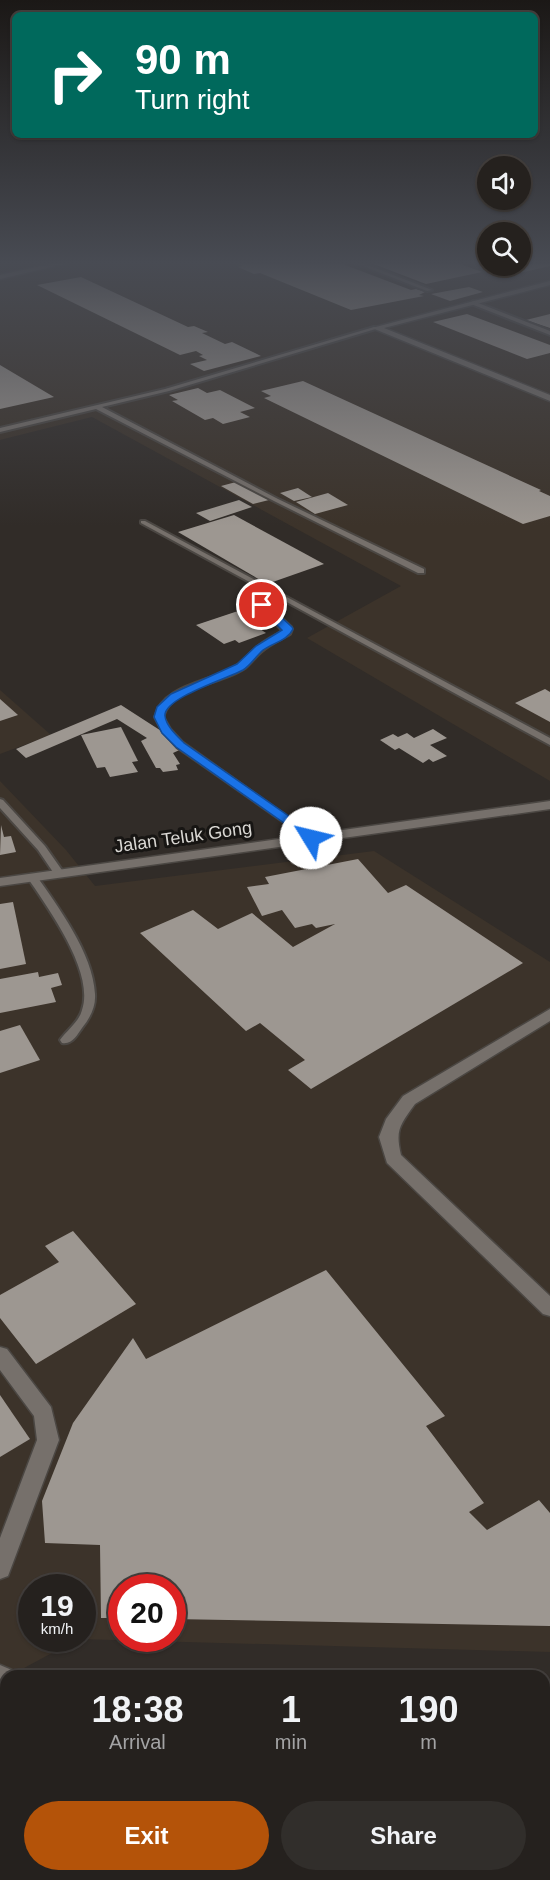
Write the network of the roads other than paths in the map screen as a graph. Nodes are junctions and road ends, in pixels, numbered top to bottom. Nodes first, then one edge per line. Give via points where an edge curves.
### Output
1 (300, 351) edge
2 (433, 351) edge
3 (550, 398) edge
4 (97, 407) junction
5 (0, 430) edge
6 (143, 522) dead end
7 (421, 571) dead end
8 (262, 605) dead end
9 (550, 742) edge
10 (0, 802) edge
11 (550, 805) edge
12 (311, 838) junction
13 (59, 873) junction
14 (32, 877) junction
15 (0, 882) edge
16 (550, 1014) edge
17 (66, 1040) dead end
18 (550, 1308) edge
19 (0, 1354) edge
20 (0, 1568) edge

1 - 4 lane
2 - 3 street
4 - 5 lane
4 - 7 lane
6 - 9 lane
8 - 12 lane via 287,632 259,648 241,667 174,697 161,709 159,717 180,745
10 - 13 lane
11 - 12 street, Jalan Teluk Gong
12 - 13 street, Jalan Teluk Gong
13 - 14 street, Jalan Teluk Gong
14 - 15 street, Jalan Teluk Gong
14 - 17 lane via 55,912 90,984 87,1011
16 - 18 street via 409,1100 392,1123 388,1137 393,1158
19 - 20 street via 44,1413 48,1440

